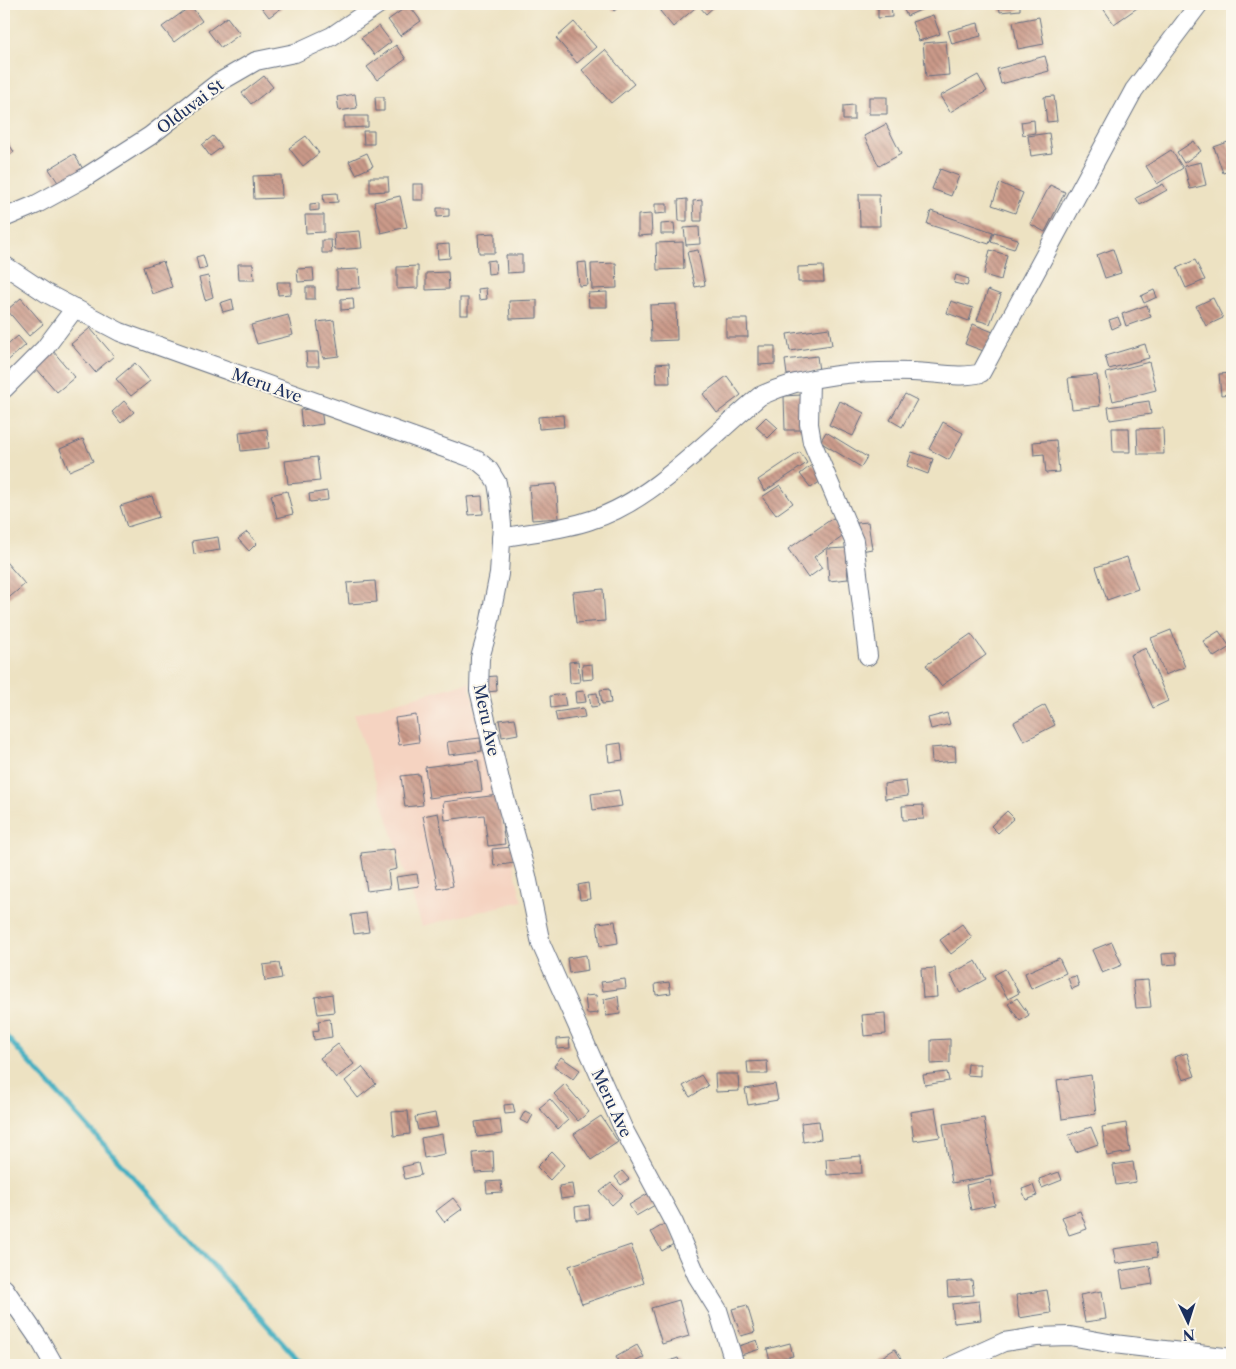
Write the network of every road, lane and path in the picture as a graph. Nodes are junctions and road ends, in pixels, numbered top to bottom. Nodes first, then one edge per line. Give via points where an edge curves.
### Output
1 (379, 4) edge
2 (1199, 4) edge
3 (4, 218) edge
4 (4, 265) edge
5 (75, 308) junction
6 (810, 380) junction
7 (4, 389) edge
8 (501, 538) junction
9 (868, 656) dead end
10 (4, 1288) edge
11 (1232, 1358) edge
12 (54, 1365) edge
13 (735, 1365) edge
14 (953, 1365) edge

1 - 3 street, Olduvai St via 332,36 295,53 256,61 218,83 150,136 81,180
2 - 6 street via 1134,90 981,373 848,373
4 - 5 street, Meru Ave
5 - 7 street via 45,348
5 - 8 street, Meru Ave via 120,332 172,352 478,460 497,483
6 - 8 street via 780,386 760,396 652,489 615,509 574,525
6 - 9 street via 812,442 854,541
8 - 13 street, Meru Ave via 499,574 480,658 479,690 527,876 541,944 623,1128 674,1223 697,1276 718,1310
10 - 12 street
11 - 14 street via 1070,1336 1004,1342

